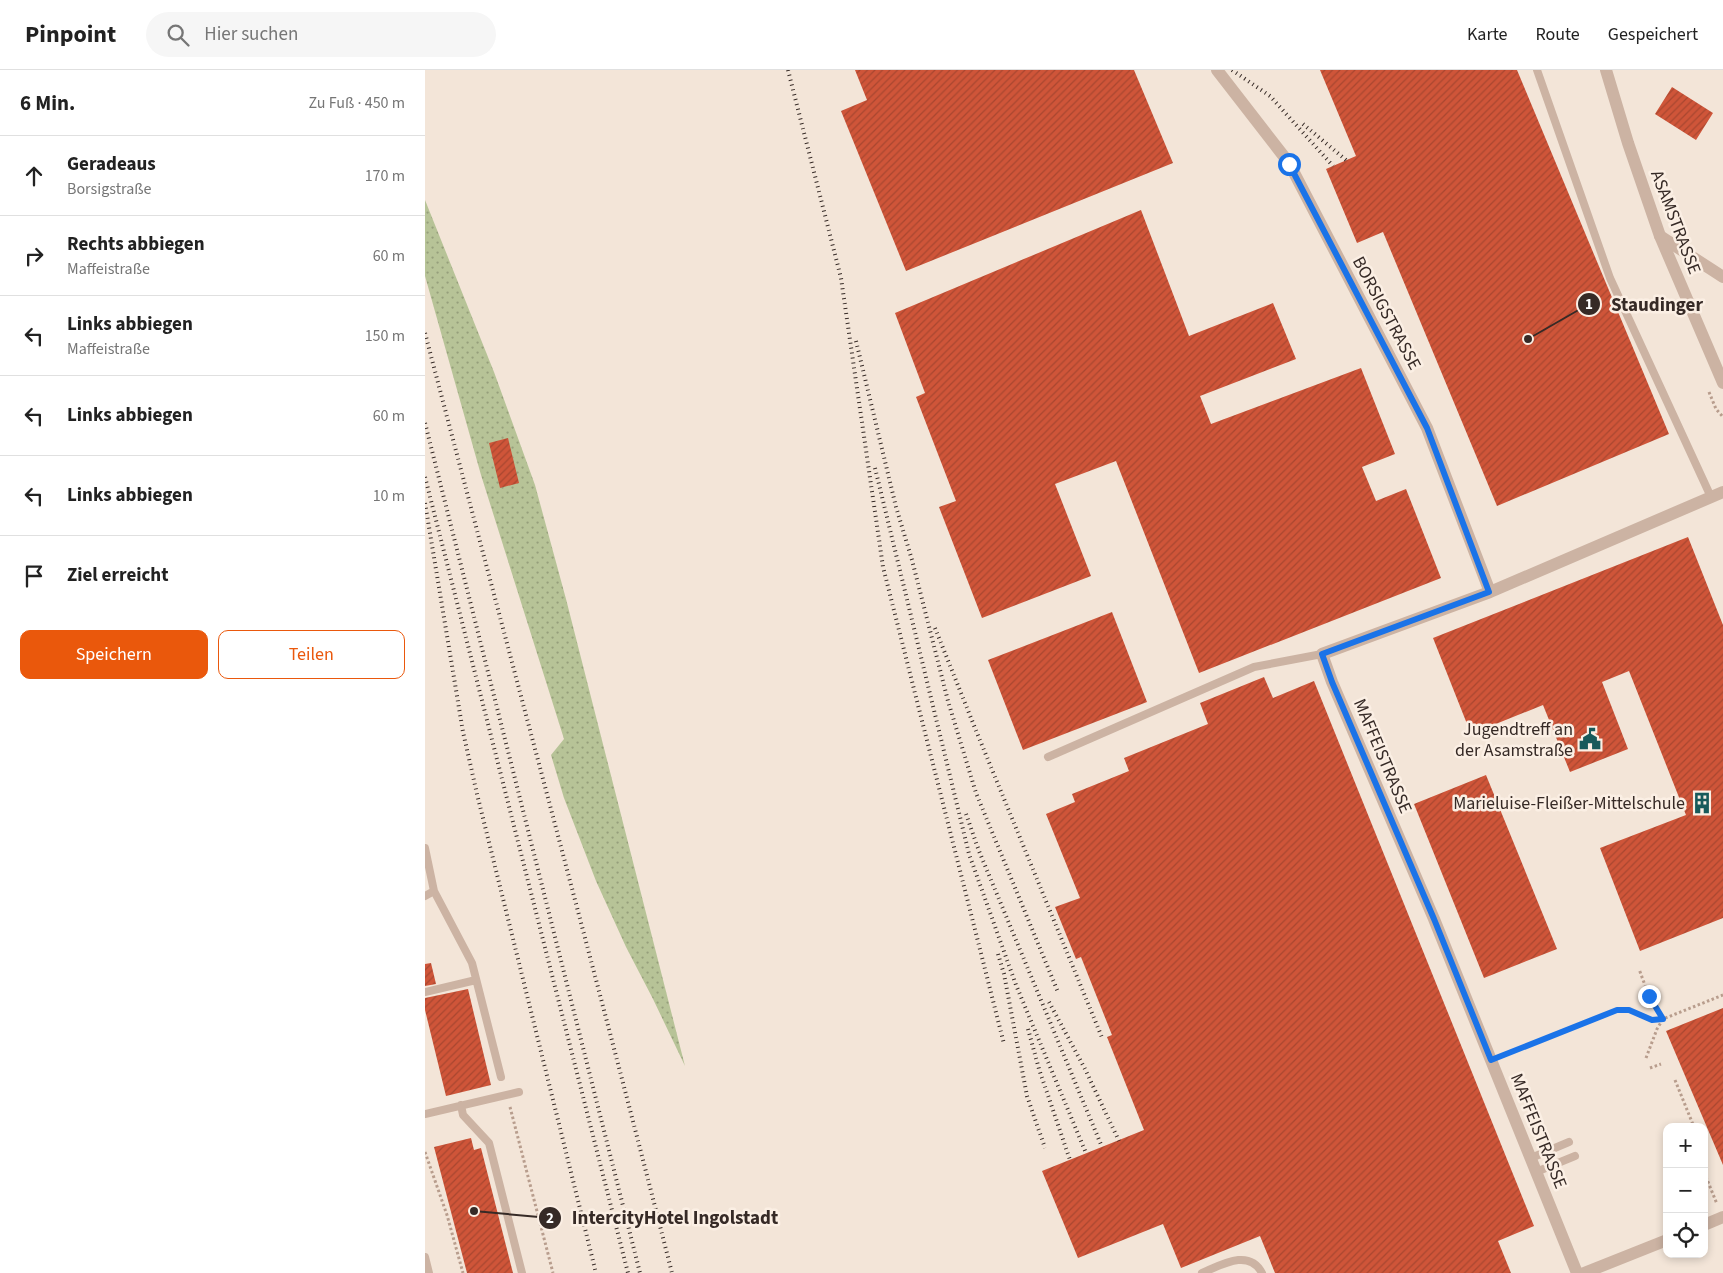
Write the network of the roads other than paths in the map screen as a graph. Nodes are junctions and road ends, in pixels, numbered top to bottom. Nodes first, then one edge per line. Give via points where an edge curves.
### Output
1 (1217, 70) edge
2 (1537, 70) edge
3 (1606, 70) edge
4 (1660, 236) junction
5 (1723, 277) edge
6 (1723, 383) edge
7 (1717, 494) edge
8 (1489, 592) junction
9 (1322, 654) junction
10 (1048, 757) dead end
11 (425, 848) edge
12 (434, 891) junction
13 (425, 896) edge
14 (476, 980) junction
15 (425, 992) edge
16 (501, 1077) dead end
17 (519, 1092) dead end
18 (461, 1105) junction
19 (425, 1114) edge
20 (1569, 1142) dead end
21 (1575, 1156) dead end
22 (1531, 1158) junction
23 (1537, 1172) junction
24 (1722, 1217) edge
25 (1708, 1223) edge
26 (1663, 1242) edge
27 (425, 1258) edge
28 (429, 1273) edge
29 (521, 1273) edge
30 (1202, 1273) edge
31 (1262, 1273) edge
32 (1577, 1273) edge
33 (1584, 1273) edge

1 - 8 street, BORSIGSTRASSE via 1289,164 1427,428
2 - 7 lane via 1610,278
3 - 4 street, ASAMSTRASSE
4 - 5 street
4 - 6 street, ASAMSTRASSE
7 - 8 street
8 - 9 street
9 - 10 lane via 1254,667
9 - 22 street, MAFFEISTRASSE
11 - 12 lane
12 - 13 lane
12 - 14 lane via 473,963
14 - 15 lane
14 - 16 lane
17 - 18 lane
18 - 19 lane
18 - 29 lane via 463,1115 489,1143
20 - 22 lane
21 - 23 lane
22 - 23 street, MAFFEISTRASSE
23 - 32 street, MAFFEISTRASSE
24 - 25 street
26 - 33 street
27 - 28 lane
30 - 31 lane via 1243,1259 1253,1262

